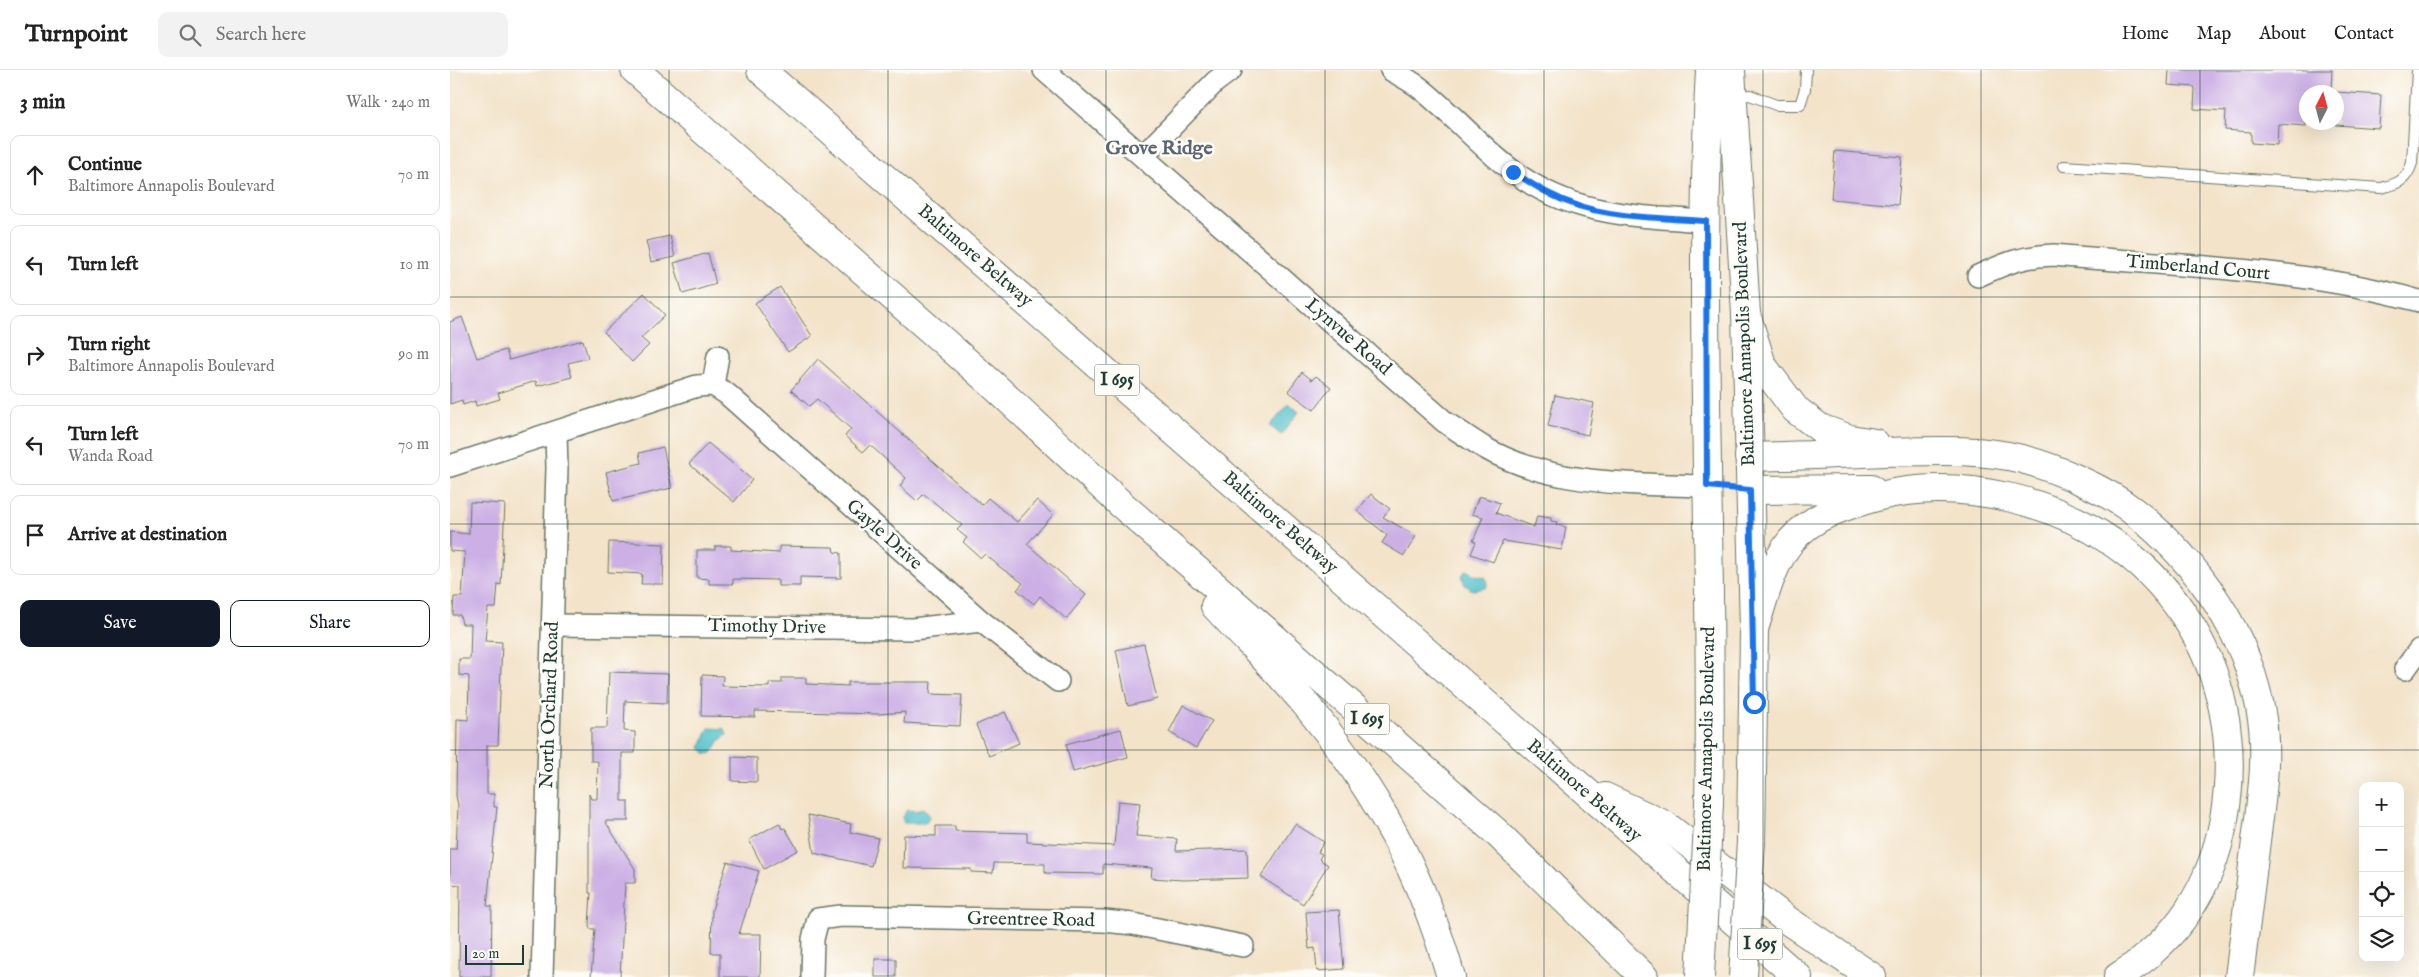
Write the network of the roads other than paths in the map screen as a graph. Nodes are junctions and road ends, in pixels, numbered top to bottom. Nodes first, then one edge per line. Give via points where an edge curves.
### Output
1 (635, 70) edge
2 (761, 70) edge
3 (1044, 70) edge
4 (1231, 70) edge
5 (1391, 70) edge
6 (1710, 70) edge
7 (1731, 70) edge
8 (1806, 70) edge
9 (2417, 70) edge
10 (1734, 97) junction
11 (1143, 156) junction
12 (2064, 166) dead end
13 (1706, 221) junction
14 (1978, 276) dead end
15 (2419, 301) edge
16 (1746, 314) junction
17 (718, 356) dead end
18 (713, 385) junction
19 (556, 433) junction
20 (1931, 451) junction
21 (1749, 457) junction
22 (450, 466) edge
23 (1707, 486) junction
24 (1906, 489) junction
25 (1750, 490) junction
26 (1121, 504) junction
27 (981, 621) junction
28 (552, 625) junction
29 (1754, 629) junction
30 (2419, 650) edge
31 (2405, 668) dead end
32 (1058, 681) dead end
33 (1576, 784) junction
34 (1495, 830) junction
35 (1243, 946) dead end
36 (542, 977) edge
37 (812, 977) edge
38 (1451, 977) edge
39 (1644, 977) edge
40 (1666, 977) edge
41 (1700, 977) edge
42 (1742, 977) edge
43 (1798, 977) edge
44 (1872, 977) edge
45 (2118, 977) edge
46 (2239, 977) edge

1 - 26 main road, I 695 via 984,378
2 - 33 main road, Baltimore Beltway / I 695
3 - 11 street, Lynvue Road
4 - 11 street via 1215,82
5 - 13 street via 1419,87 1513,172 1551,195 1585,208 1622,215
6 - 13 main road, Baltimore Annapolis Boulevard
7 - 10 main road, Baltimore Annapolis Boulevard
8 - 10 lane via 1800,105 1776,105 1750,95
9 - 12 lane via 2412,163 2408,174 2392,186 2381,188
10 - 16 main road, Baltimore Annapolis Boulevard
11 - 23 street, Lynvue Road via 1444,422 1484,448 1523,464 1567,476 1612,483
13 - 23 main road, Baltimore Annapolis Boulevard
14 - 15 street, Timberland Court via 2014,260 2054,255 2320,279 2379,289
16 - 20 main road via 1762,365 1795,409 1814,423 1850,439
16 - 21 main road, Baltimore Annapolis Boulevard
17 - 18 street
18 - 19 street via 697,386
18 - 27 street, Gayle Drive
19 - 22 street
19 - 28 street, North Orchard Road
20 - 21 main road
20 - 46 main road via 2021,459 2095,488 2132,510 2170,543 2222,610 2254,682 2265,756
21 - 23 main road
21 - 25 main road, Baltimore Annapolis Boulevard
23 - 25 main road
23 - 41 main road, Baltimore Annapolis Boulevard, bridge via 1711,701
24 - 25 main road
24 - 29 main road via 1844,506 1818,518 1792,541 1774,567
24 - 45 main road via 1950,489 2023,501 2067,516 2105,538 2139,562 2172,598 2195,632 2213,673 2226,718 2228,798 2211,872 2170,935 2142,962
25 - 29 main road, Baltimore Annapolis Boulevard
26 - 34 main road, I 695
26 - 38 main road via 1308,707 1378,804 1411,863 1437,926
27 - 28 street, Timothy Drive via 913,629
27 - 32 street, Gayle Drive
28 - 36 street, North Orchard Road
29 - 42 main road, Baltimore Annapolis Boulevard, bridge via 1751,841
30 - 31 street
33 - 43 main road, Baltimore Beltway / I 695
33 - 44 main road via 1666,825 1787,920
34 - 39 main road, I 695
34 - 40 main road
35 - 37 street, Greentree Road via 1133,924 841,916 818,919 813,940

